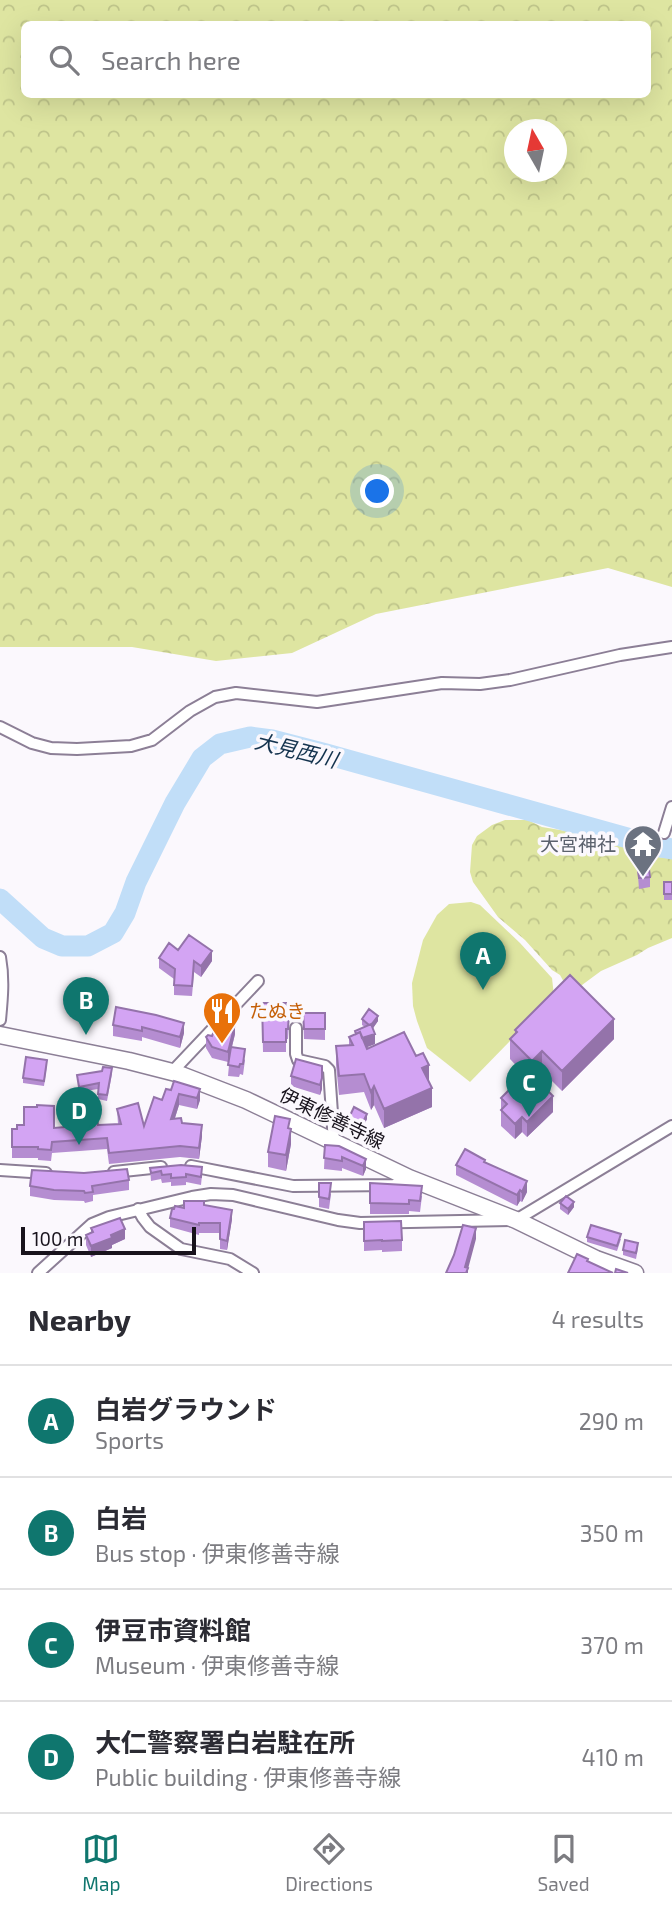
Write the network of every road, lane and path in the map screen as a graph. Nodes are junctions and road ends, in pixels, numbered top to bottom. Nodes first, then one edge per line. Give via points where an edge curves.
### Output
1 (672, 647) edge
2 (0, 727) edge
3 (672, 807) edge
4 (664, 833) dead end
5 (0, 957) edge
6 (258, 981) dead end
7 (0, 1020) edge
8 (296, 1028) dead end
9 (0, 1035) edge
10 (172, 1072) junction
11 (672, 1126) edge
12 (334, 1142) junction
13 (0, 1170) edge
14 (61, 1174) edge
15 (96, 1174) edge
16 (409, 1178) junction
17 (138, 1209) junction
18 (516, 1220) junction
19 (38, 1273) edge
20 (253, 1273) edge
21 (635, 1273) edge

1 - 2 street via 510,680 442,683 317,702 236,693 215,698 152,740 131,746 51,747
3 - 4 street
5 - 7 street
6 - 10 street
8 - 12 street via 298,1060 329,1070
9 - 10 main road, 伊東修善寺線
10 - 12 main road, 伊東修善寺線 via 246,1100
11 - 18 street
12 - 16 main road, 伊東修善寺線
13 - 14 street
15 - 16 street via 176,1166 293,1186 394,1185
16 - 18 main road, 伊東修善寺線
17 - 18 street via 223,1194 359,1223
17 - 19 street via 92,1224
17 - 20 street via 150,1227 181,1249 219,1255
18 - 21 main road, 伊東修善寺線

